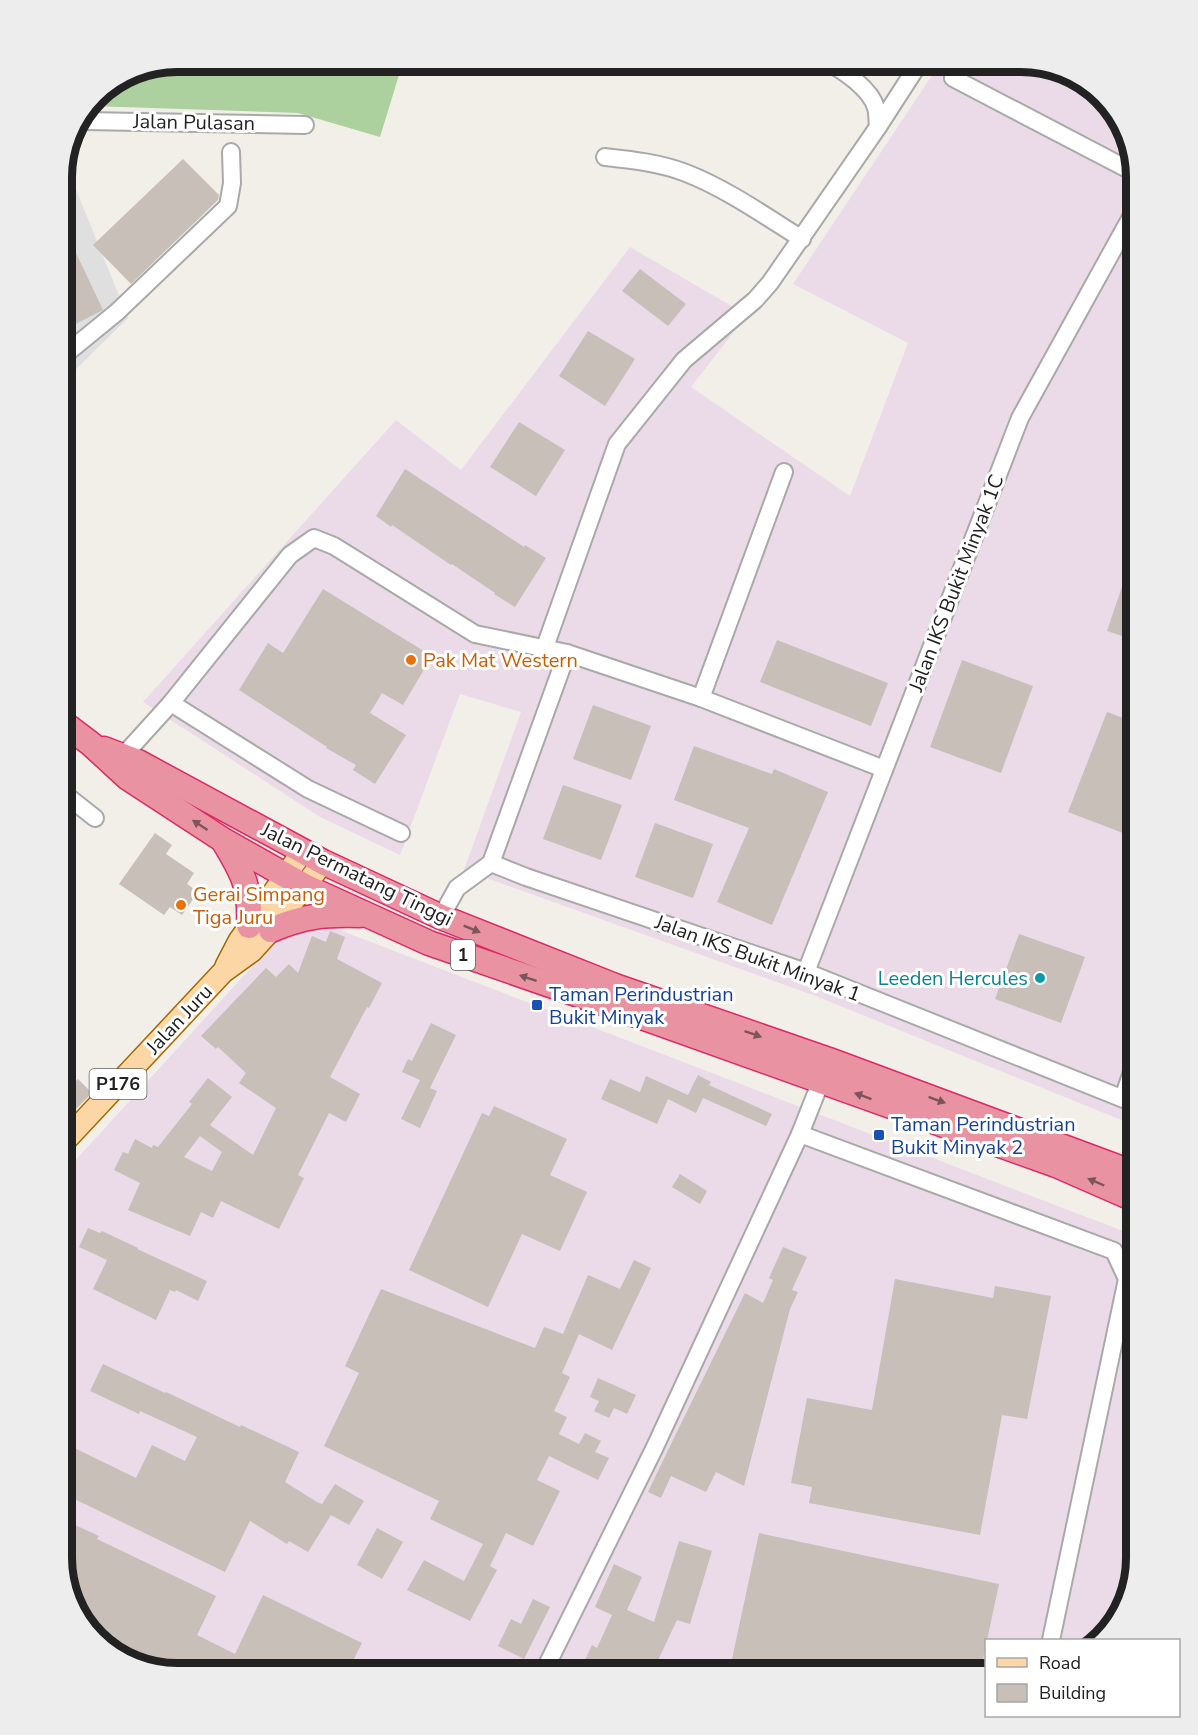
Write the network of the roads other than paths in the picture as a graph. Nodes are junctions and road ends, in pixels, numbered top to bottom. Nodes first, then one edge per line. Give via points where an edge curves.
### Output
1 (844, 72) edge
2 (914, 72) edge
3 (952, 78) dead end
4 (89, 121) edge
5 (305, 125) dead end
6 (878, 127) junction
7 (231, 152) dead end
8 (605, 157) dead end
9 (1125, 167) edge
10 (1126, 228) edge
11 (802, 239) junction
12 (72, 349) edge
13 (784, 472) dead end
14 (545, 647) junction
15 (567, 653) junction
16 (701, 698) junction
17 (171, 703) junction
18 (72, 730) edge
19 (91, 744) junction
20 (123, 756) junction
21 (884, 769) junction
22 (72, 800) edge
23 (95, 818) dead end
24 (400, 834) dead end
25 (223, 840) junction
26 (313, 856) junction
27 (491, 863) junction
28 (296, 881) junction
29 (371, 916) junction
30 (441, 917) junction
31 (260, 928) junction
32 (806, 972) junction
33 (825, 1070) junction
34 (1126, 1099) edge
35 (72, 1133) edge
36 (800, 1134) junction
37 (1126, 1170) edge
38 (1126, 1195) edge
39 (1126, 1278) edge
40 (1126, 1285) edge
41 (1051, 1639) edge
42 (548, 1663) edge

1 - 6 street via 876,106
2 - 6 street
3 - 9 street
4 - 5 street, Jalan Pulasan
6 - 11 street
7 - 12 street via 228,206 117,312
8 - 11 street via 685,172
10 - 21 street, Jalan IKS Bukit Minyak 1C via 1020,418
11 - 14 street via 755,300 684,360 617,444
13 - 16 street
14 - 15 street
14 - 17 street via 475,634 334,546 314,538 290,555
15 - 16 street
15 - 27 street
16 - 21 street
17 - 20 street
17 - 24 street via 308,789
18 - 19 highway, Jalan Permatang Tinggi / 1
19 - 20 highway, Jalan Permatang Tinggi / 1
25 -> 19 highway, Jalan Permatang Tinggi / 1 via 128,778
20 - 26 highway, Jalan Permatang Tinggi / 1
21 - 32 street, Jalan IKS Bukit Minyak 1C
22 - 23 street
25 - 28 highway, Jalan Permatang Tinggi / 1
25 - 31 highway via 241,869 250,907
26 - 28 main road, Jalan Juru / P176
26 - 30 highway, Jalan Permatang Tinggi / 1
27 - 30 street via 457,888
27 - 32 street, Jalan IKS Bukit Minyak 1
28 - 29 highway, Jalan Permatang Tinggi / 1
28 - 31 main road, Jalan Juru / P176
29 - 31 highway via 315,916
33 -> 29 highway, Jalan Permatang Tinggi / 1 via 608,1005 429,943
30 -> 33 highway, Jalan Permatang Tinggi / 1
31 - 35 main road, Jalan Juru / P176 via 252,951 222,972
32 - 34 street, Jalan IKS Bukit Minyak 1
33 - 36 street
33 -> 37 highway, Jalan Permatang Tinggi / 1
38 -> 33 highway, Jalan Permatang Tinggi / 1
36 - 39 street via 1113,1251
36 - 42 street via 654,1449
40 - 41 street

